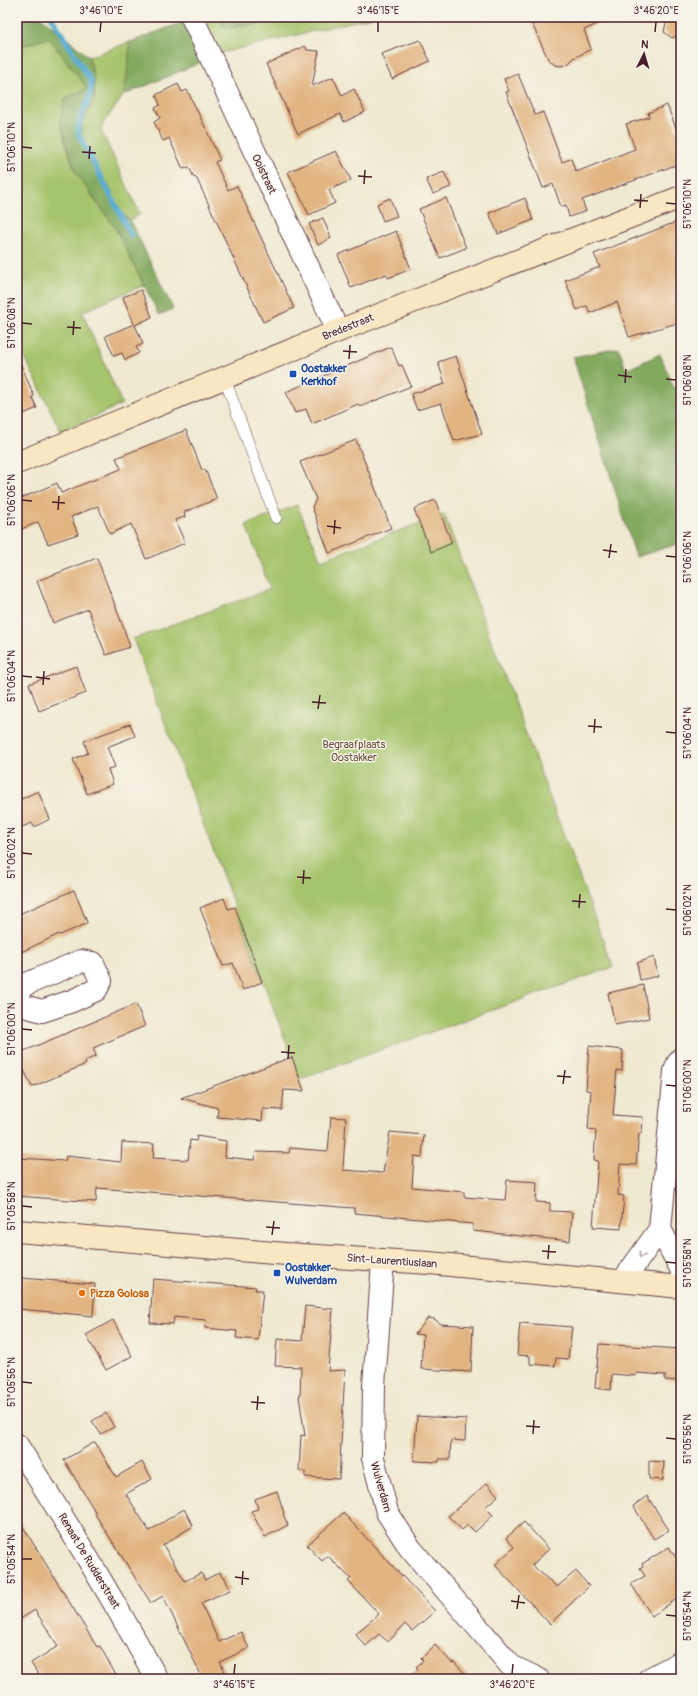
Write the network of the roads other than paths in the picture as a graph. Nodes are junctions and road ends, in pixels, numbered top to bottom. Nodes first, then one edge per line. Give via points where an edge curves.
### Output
1 (192, 17) edge
2 (681, 197) edge
3 (338, 331) junction
4 (224, 377) junction
5 (17, 463) edge
6 (276, 518) dead end
7 (17, 988) edge
8 (17, 998) edge
9 (681, 1059) edge
10 (660, 1229) junction
11 (17, 1231) edge
12 (383, 1260) junction
13 (681, 1270) edge
14 (623, 1281) junction
15 (681, 1287) edge
16 (17, 1445) edge
17 (681, 1662) edge
18 (157, 1679) edge
19 (538, 1679) edge
20 (649, 1679) edge

1 - 3 street, Ooistraat
2 - 3 street, Bredestraat
3 - 4 street, Bredestraat
4 - 5 street, Bredestraat
4 - 6 lane
7 - 8 street via 81,961 93,963 101,981 96,990 42,1011 24,1006
9 - 10 street via 675,1071
10 - 13 street
10 -> 14 street
11 - 12 street, Sint-Laurentiuslaan
12 - 14 street, Sint-Laurentiuslaan
12 - 19 street, Wulverdam via 374,1385 373,1458 387,1512 410,1548 511,1666
14 - 15 street, Sint-Laurentiuslaan
16 - 18 street, Renaat De Rudderstraat via 71,1528
17 - 20 street

